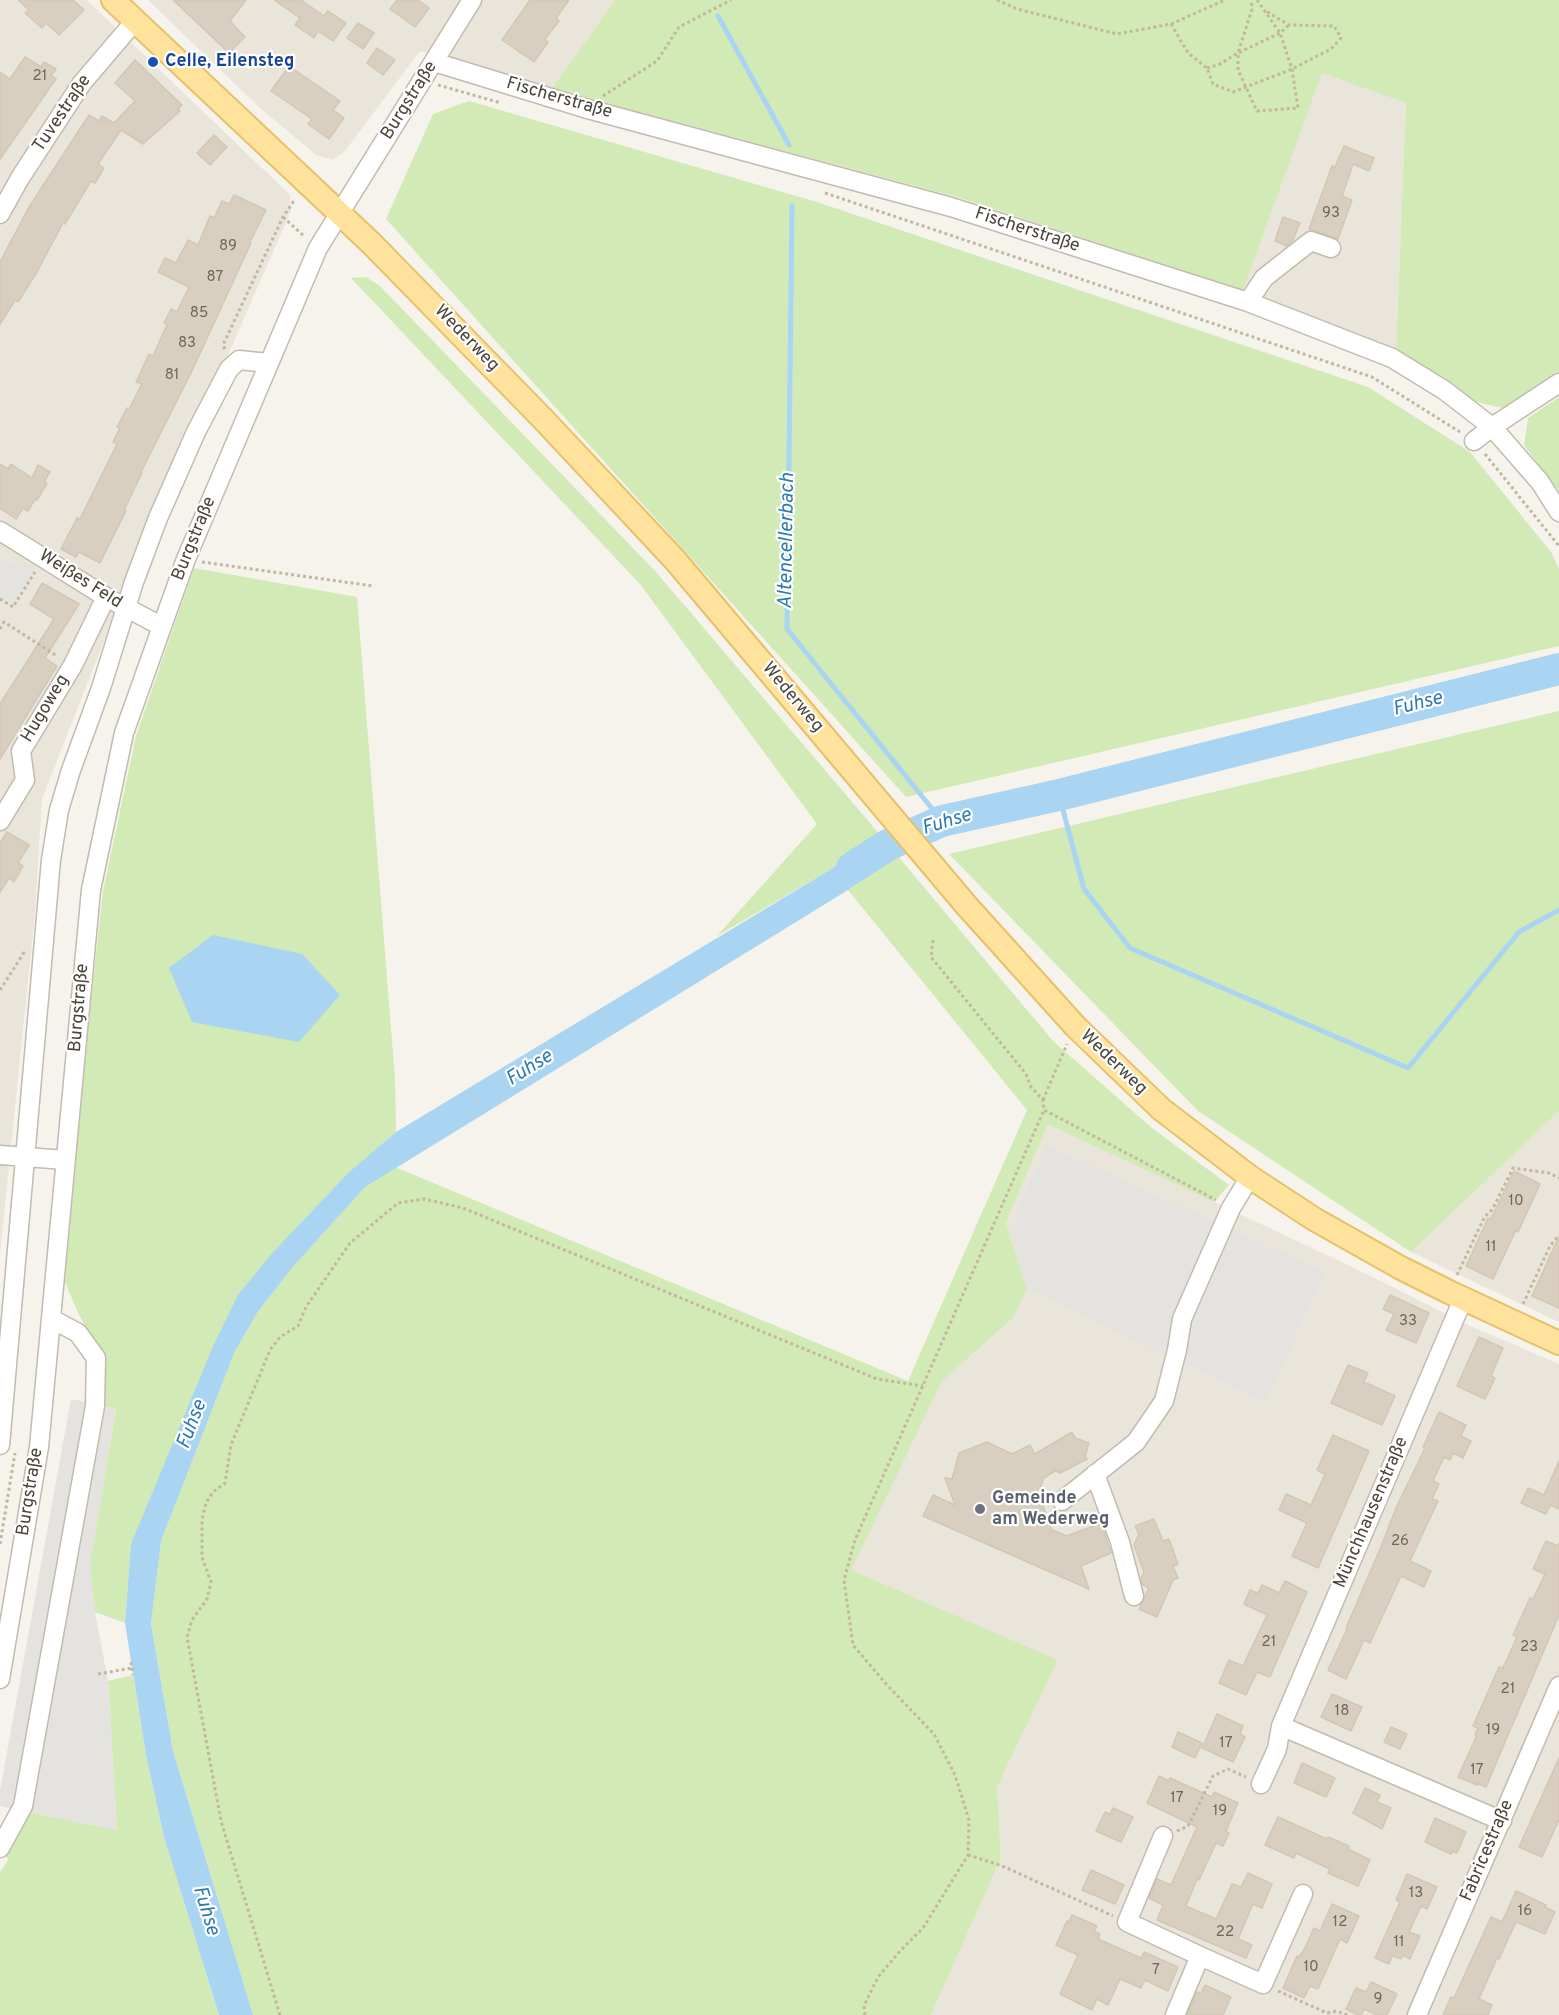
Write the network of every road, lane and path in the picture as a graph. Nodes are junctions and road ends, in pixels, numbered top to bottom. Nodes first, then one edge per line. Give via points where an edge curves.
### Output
1 (113, 0) edge
2 (472, 0) edge
3 (731, 0) edge
4 (997, 0) edge
5 (1225, 0) edge
6 (1251, 0) edge
7 (1257, 0) edge
8 (1264, 10) junction
9 (135, 21) junction
10 (1171, 24) junction
11 (1289, 25) junction
12 (1280, 33) junction
13 (1238, 53) junction
14 (434, 62) junction
15 (1207, 68) junction
16 (1292, 69) junction
17 (422, 81) junction
18 (1245, 87) junction
19 (501, 103) dead end
20 (584, 108) junction
21 (306, 183) junction
22 (820, 191) dead end
23 (339, 213) junction
24 (0, 214) edge
25 (284, 217) junction
26 (318, 248) junction
27 (1331, 248) dead end
28 (1248, 303) junction
29 (268, 363) junction
30 (229, 369) junction
31 (1559, 383) edge
32 (1492, 427) junction
33 (1474, 441) junction
34 (1559, 512) edge
35 (0, 531) edge
36 (1559, 546) edge
37 (44, 558) junction
38 (186, 559) junction
39 (372, 586) dead end
40 (106, 597) junction
41 (0, 599) edge
42 (126, 609) junction
43 (160, 626) junction
44 (0, 629) edge
45 (73, 665) junction
46 (0, 821) edge
47 (933, 940) dead end
48 (29, 944) dead end
49 (0, 990) edge
50 (1075, 1026) junction
51 (1043, 1100) junction
52 (1044, 1110) junction
53 (0, 1155) edge
54 (25, 1157) junction
55 (65, 1160) junction
56 (1250, 1178) junction
57 (1559, 1178) edge
58 (1231, 1208) junction
59 (1559, 1234) edge
60 (1456, 1296) junction
61 (52, 1319) junction
62 (1515, 1323) junction
63 (1559, 1343) edge
64 (922, 1386) junction
65 (0, 1445) edge
66 (1095, 1474) junction
67 (1062, 1502) dead end
68 (1134, 1596) dead end
69 (3, 1649) edge
70 (131, 1662) dead end
71 (132, 1668) junction
72 (98, 1674) dead end
73 (134, 1675) dead end
74 (0, 1680) edge
75 (1559, 1686) edge
76 (1281, 1726) junction
77 (1261, 1784) joint
78 (1502, 1821) junction
79 (1163, 1836) joint
80 (0, 1848) edge
81 (968, 1855) junction
82 (1303, 1894) dead end
83 (1127, 1922) junction
84 (1200, 1956) junction
85 (1263, 1984) junction
86 (280, 2015) edge
87 (865, 2015) edge
88 (1175, 2015) edge
89 (1347, 2015) edge
90 (1417, 2015) edge

1 - 9 main road, Wederweg
2 - 14 street, Burgstraße
3 - 20 path via 679,27 657,61
4 - 10 path via 1017,9 1117,34
5 - 10 path
6 - 13 path via 1252,9
7 - 8 path
8 - 11 path
8 - 12 path
9 - 21 main road, Wederweg
9 - 24 street, Tuvestraße via 82,83
10 - 15 path via 1188,53
11 - 12 path
11 - 16 path via 1334,26 1341,38 1331,49
12 - 13 path
12 - 16 path
13 - 15 path
13 - 18 path via 1238,70
14 - 17 street, Burgstraße
14 - 20 street, Fischerstraße
15 - 18 path via 1213,84 1233,92
16 - 18 path
16 - 18 path via 1298,108 1257,111
17 - 19 path
17 - 23 street, Burgstraße
20 - 28 street, Fischerstraße via 951,207
21 - 23 main road, Wederweg
21 - 25 path
22 - 33 path via 1372,376
23 - 26 street, Burgstraße
23 - 50 main road, Wederweg via 424,296 667,551 966,905
25 - 26 path
25 - 30 path via 224,345
26 - 29 street, Burgstraße
27 - 28 street via 1311,241 1264,278
28 - 32 street, Fischerstraße via 1392,358 1444,390
29 - 30 street via 239,360
29 - 38 street, Burgstraße
30 - 42 street via 158,518
31 - 32 street
32 - 33 street
32 - 34 street, Fischerstraße via 1540,482
33 - 36 path
35 - 37 street, Weißes Feld
37 - 40 street, Weißes Feld
37 - 41 path via 13,607
38 - 39 path
38 - 43 street, Burgstraße
40 - 42 street, Weißes Feld
40 - 45 street, Hugoweg
42 - 43 street, Weißes Feld
42 - 54 street via 59,810 51,860
43 - 55 street, Burgstraße via 124,733 91,890
44 - 45 path via 4,622
45 - 46 street, Hugoweg via 21,751 25,780
47 - 51 path via 931,957
48 - 49 path
50 - 51 path
50 - 56 main road, Wederweg via 1161,1109
51 - 52 path
52 - 58 path
52 - 64 path
53 - 54 street
54 - 55 street
54 - 65 street
55 - 61 street, Burgstraße
56 - 58 street
56 - 60 main road, Wederweg via 1349,1239
57 - 60 path via 1513,1168 1485,1216
58 - 66 street via 1182,1319 1164,1401 1136,1443
59 - 62 path
60 - 62 main road, Wederweg
60 - 76 street, Münchhausenstraße
61 - 69 street, Burgstraße via 39,1447
61 - 80 street via 78,1333 96,1358 95,1406 23,1806
62 - 63 main road, Wederweg
64 - 81 path via 855,1540 844,1580 853,1645 934,1734 955,1775 969,1820
64 - 86 path via 877,1379 463,1208 424,1199 398,1203 350,1243 306,1307 298,1326 280,1337 270,1350 231,1445 225,1483 206,1503 202,1557 211,1582 207,1599 192,1620 187,1637 221,1821
66 - 67 street
66 - 68 street via 1120,1542
69 - 74 street, Burgstraße
70 - 71 path
71 - 72 path
71 - 73 path
75 - 78 street, Fabricestraße
76 - 77 street, Münchhausenstraße via 1277,1749
76 - 78 street
77 - 79 path via 1228,1769 1213,1776 1188,1827
78 - 90 street, Fabricestraße
79 - 83 street
81 - 83 path via 1000,1865
81 - 87 path via 923,1928 878,1977 864,2006
82 - 85 street
83 - 84 street
84 - 85 street
84 - 88 street
85 - 89 path via 1326,2013 1337,2011

